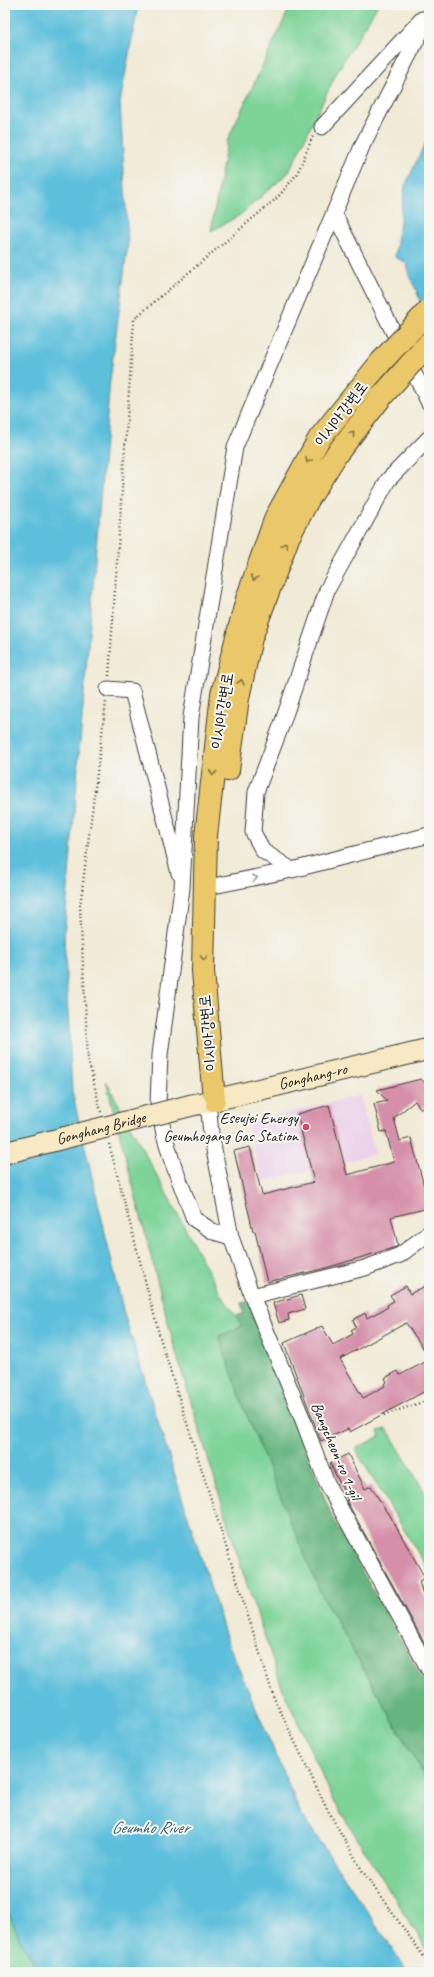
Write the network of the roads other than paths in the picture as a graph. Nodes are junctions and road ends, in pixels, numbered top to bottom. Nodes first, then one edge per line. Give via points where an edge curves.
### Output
1 (429, 12) edge
2 (429, 16) edge
3 (322, 127) road end
4 (334, 213) junction
5 (429, 310) edge
6 (429, 343) edge
7 (429, 403) edge
8 (429, 438) edge
9 (108, 689) road end
10 (429, 835) edge
11 (292, 870) junction
12 (218, 885) junction
13 (182, 888) junction
14 (429, 1049) edge
15 (211, 1100) junction
16 (5, 1153) edge
17 (429, 1233) edge
18 (230, 1237) junction
19 (252, 1296) junction
20 (428, 1667) edge

1 - 3 street
2 - 4 street via 363,144
4 - 7 street
4 - 13 street via 235,448 191,716
5 -> 15 highway, 이시아강변로, bridge via 381,362 319,439 276,517 247,599 222,694 206,836 203,971
12 -> 6 highway, 이시아강변로, bridge via 220,831 238,698 251,638 288,538 338,452 382,396
8 - 11 street via 388,480 327,590 256,792 254,832 263,851
9 - 13 street via 132,691
10 - 11 street
12 -> 11 street
12 - 15 highway, 이시아강변로 via 218,1001
13 - 18 street via 160,1055 158,1103 172,1161 194,1219 214,1232
14 - 15 main road, Gonghang-ro
15 - 16 main road, Gonghang Bridge, bridge
15 - 18 street, Bangcheon-ro 1-gil via 212,1141
17 - 19 street via 400,1255 365,1268
18 - 19 street, Bangcheon-ro 1-gil
19 - 20 street, Bangcheon-ro 1-gil via 326,1484

